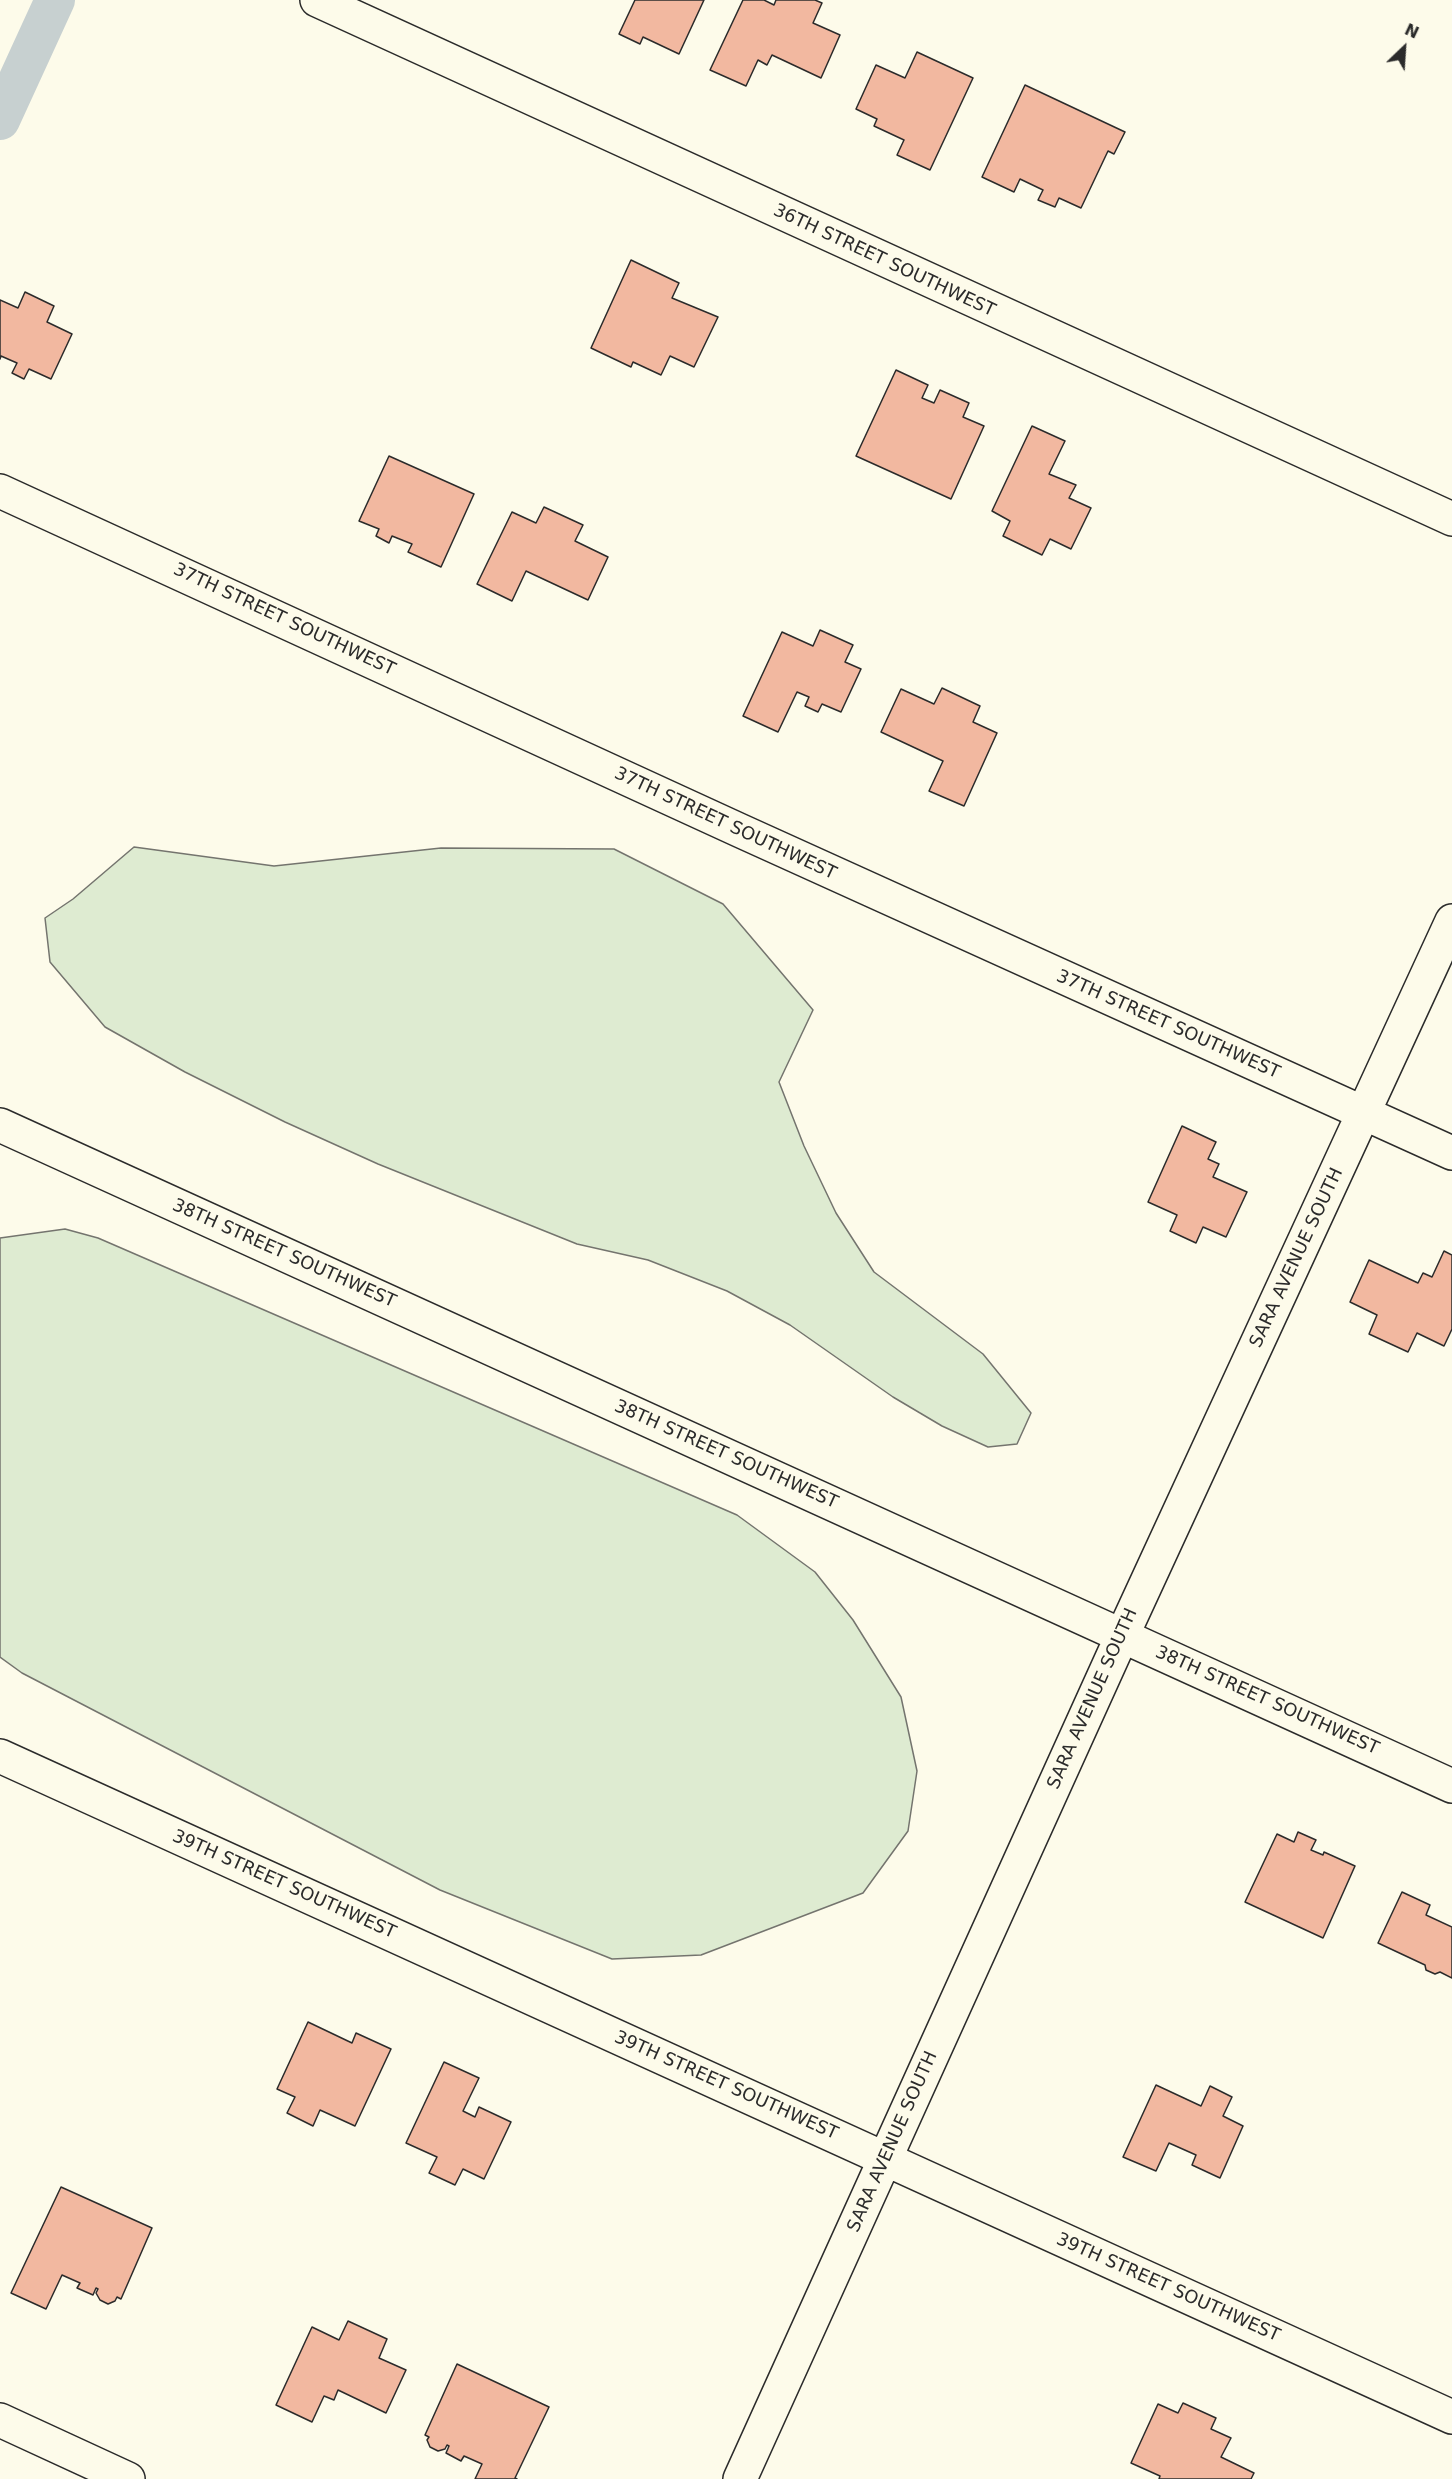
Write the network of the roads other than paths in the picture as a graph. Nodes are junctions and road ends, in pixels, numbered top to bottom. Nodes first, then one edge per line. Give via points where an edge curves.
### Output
1 (317, 0) edge
2 (0, 491) edge
3 (1452, 519) edge
4 (1452, 921) edge
5 (1364, 1113) junction
6 (0, 1125) edge
7 (1452, 1153) edge
8 (1122, 1636) junction
9 (0, 1756) edge
10 (1452, 1786) edge
11 (885, 2159) junction
12 (1452, 2417) edge
13 (0, 2420) edge
14 (128, 2479) edge
15 (740, 2479) edge

1 - 3 street, 36TH STREET SOUTHWEST
2 - 5 street, 37TH STREET SOUTHWEST
4 - 5 street, SARA AVENUE SOUTH
5 - 7 street, 37TH STREET SOUTHWEST
5 - 8 street, SARA AVENUE SOUTH
6 - 8 street, 38TH STREET SOUTHWEST
8 - 10 street, 38TH STREET SOUTHWEST
8 - 11 street, SARA AVENUE SOUTH
9 - 11 street, 39TH STREET SOUTHWEST
11 - 12 street, 39TH STREET SOUTHWEST
11 - 15 street, SARA AVENUE SOUTH
13 - 14 street

